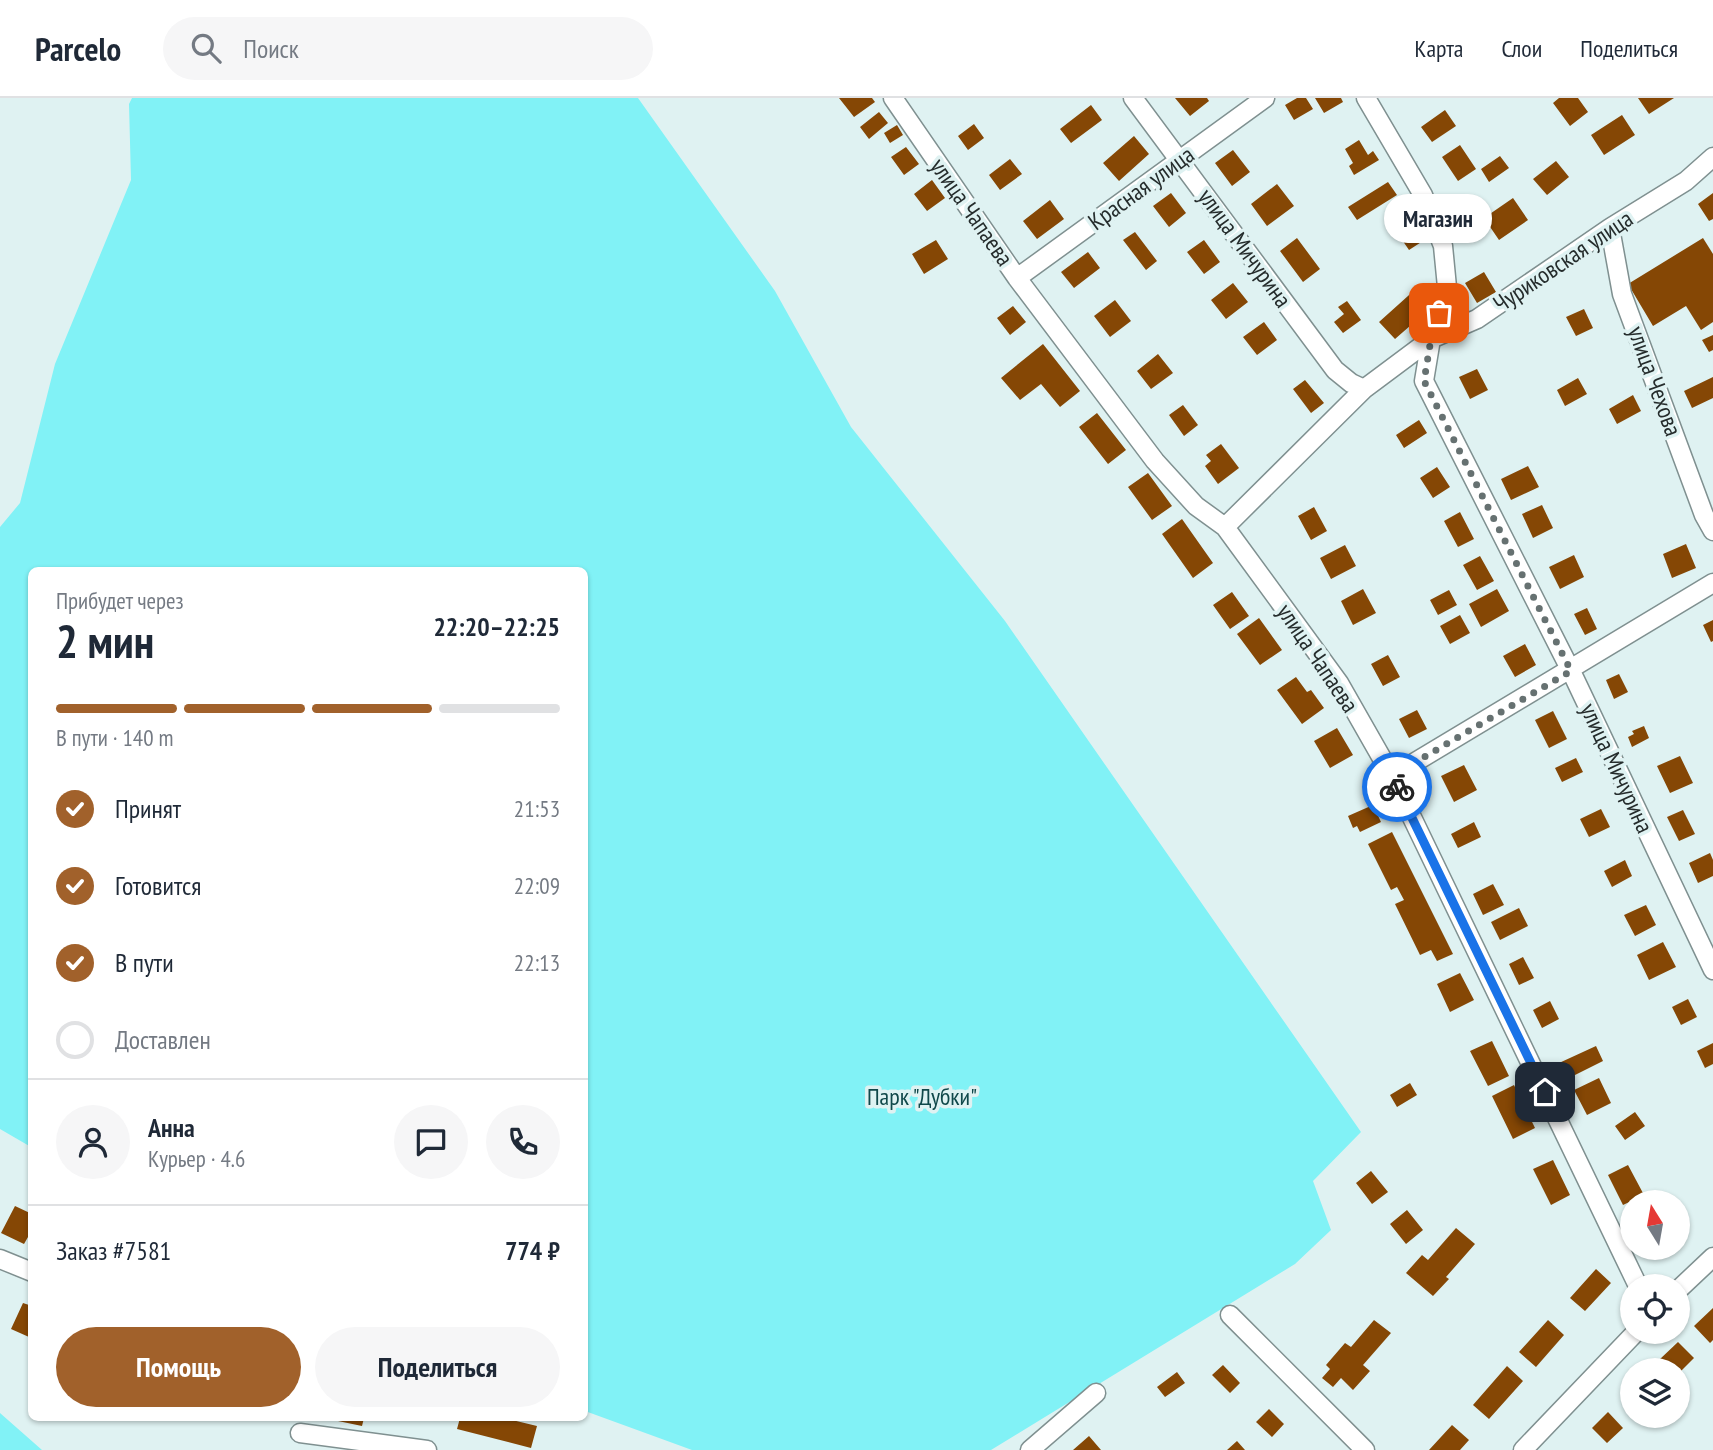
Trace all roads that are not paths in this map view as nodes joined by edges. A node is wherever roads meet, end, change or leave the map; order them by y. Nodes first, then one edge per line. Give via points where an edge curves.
1 (893, 98) edge
2 (1133, 98) edge
3 (1265, 98) edge
4 (1366, 98) edge
5 (1713, 157) edge
6 (1181, 160) junction
7 (1610, 228) junction
8 (1017, 278) junction
9 (1431, 339) junction
10 (1364, 389) junction
11 (1225, 527) junction
12 (1713, 531) edge
13 (1713, 583) edge
14 (1571, 671) junction
15 (1392, 776) junction
16 (1713, 970) edge
17 (1713, 1257) edge
18 (0, 1259) edge
19 (28, 1270) edge
20 (1632, 1274) edge
21 (1690, 1279) edge
22 (1230, 1315) dead end
23 (1625, 1344) edge
24 (1096, 1393) dead end
25 (300, 1433) dead end
26 (1033, 1449) edge
27 (427, 1450) edge
28 (1365, 1450) edge
29 (1523, 1450) edge

1 - 8 street, улица Чапаева
2 - 6 street, улица Мичурина
3 - 6 street, Красная улица
4 - 9 street, улица Мичурина via 1423,195 1443,246 1447,287
5 - 7 street, Чуриковская улица via 1686,181
6 - 8 street, Красная улица
6 - 10 street, улица Мичурина via 1335,370
7 - 9 street, Чуриковская улица via 1477,319
7 - 12 street, улица Чехова via 1622,294
8 - 11 street, улица Чапаева via 1155,461 1196,506
9 - 10 street, Чуриковская улица
9 - 14 street, улица Мичурина via 1424,381
10 - 11 street, Чуриковская улица
11 - 15 street, улица Чапаева via 1339,683
13 - 14 street
14 - 15 street
14 - 16 street, улица Мичурина
15 - 20 street, улица Чапаева
17 - 21 street
18 - 19 street
22 - 28 street
23 - 29 street
24 - 26 street
25 - 27 street

